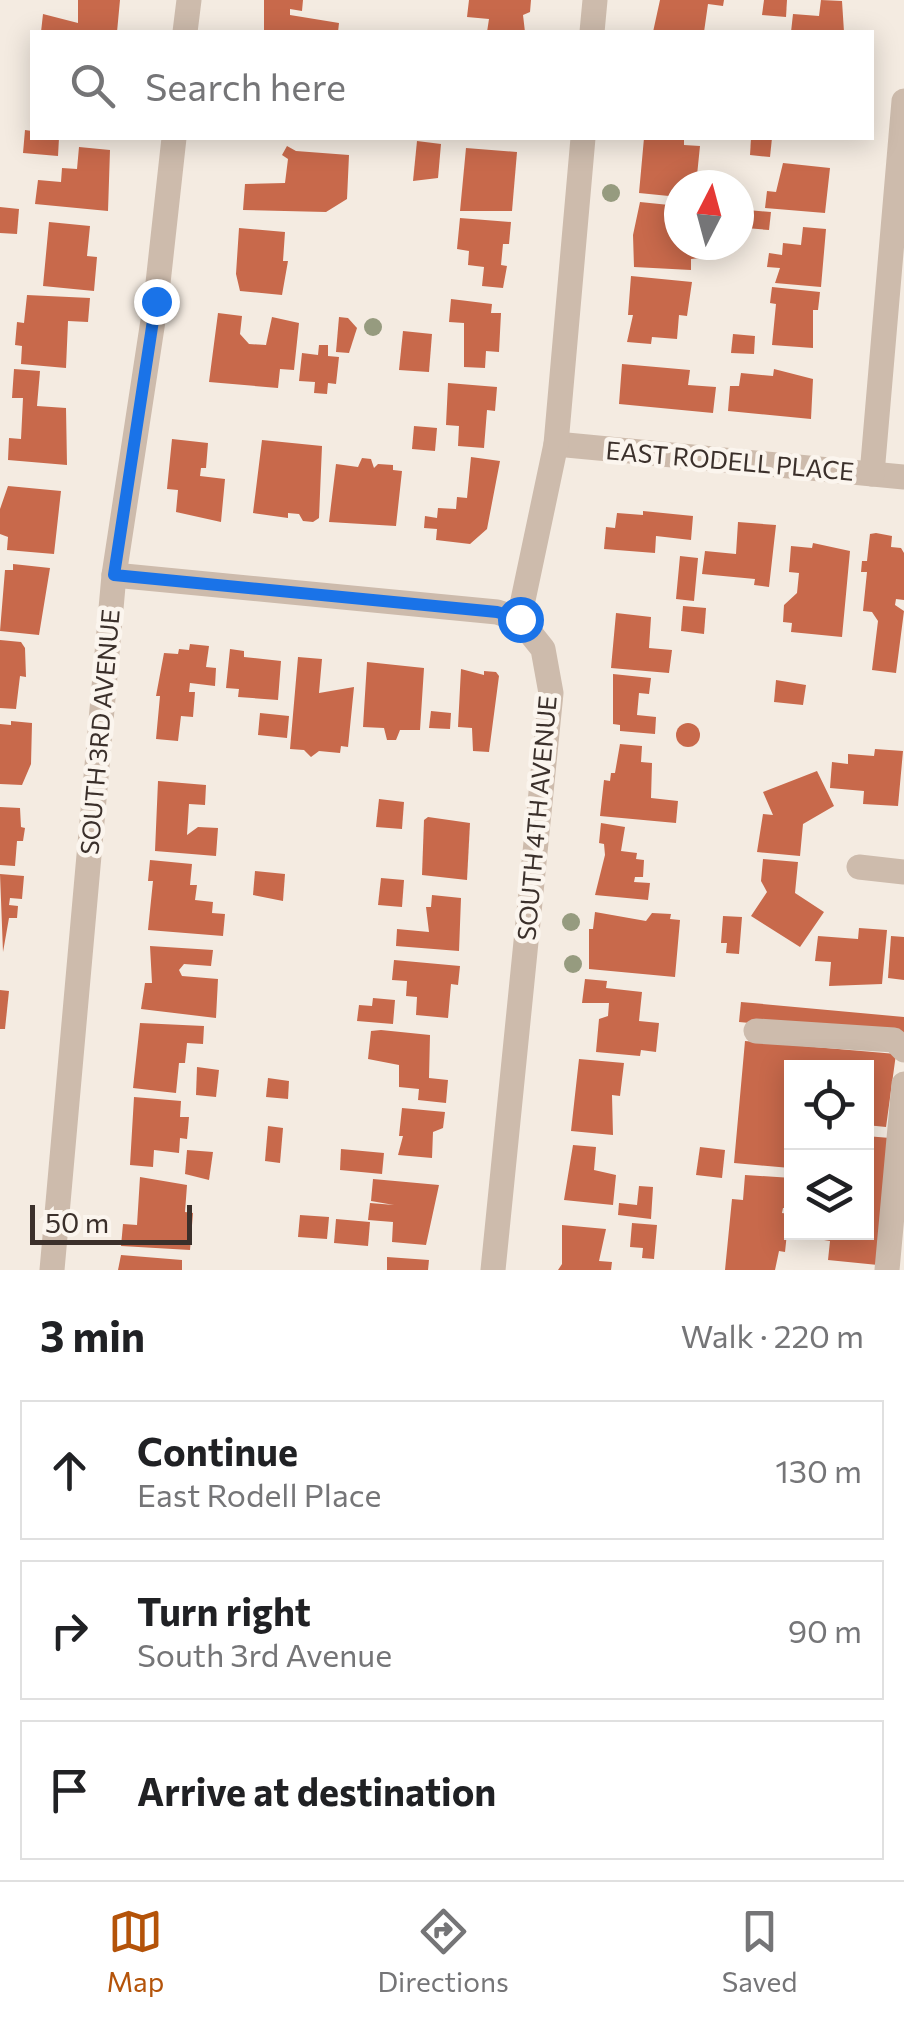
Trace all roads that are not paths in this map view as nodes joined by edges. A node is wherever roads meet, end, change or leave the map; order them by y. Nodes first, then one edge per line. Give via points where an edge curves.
1 (189, 0) edge
2 (595, 0) edge
3 (185, 30) edge
4 (592, 30) edge
5 (904, 100) edge
6 (174, 140) edge
7 (583, 140) edge
8 (556, 444) junction
9 (872, 474) junction
10 (904, 477) edge
11 (114, 575) junction
12 (520, 619) junction
13 (859, 867) dead end
14 (904, 872) edge
15 (756, 1031) dead end
16 (904, 1050) edge
17 (904, 1084) edge
18 (52, 1270) edge
19 (493, 1270) edge
20 (886, 1270) edge

1 - 3 street
2 - 4 street
5 - 9 street
6 - 11 street, SOUTH 3RD AVENUE
7 - 8 street
8 - 9 street, EAST RODELL PLACE
8 - 12 street
9 - 10 street, EAST RODELL PLACE
11 - 12 street
11 - 18 street, SOUTH 3RD AVENUE
12 - 19 street, SOUTH 4TH AVENUE via 543,649 551,692
13 - 14 street
15 - 16 street via 894,1040
17 - 20 street

